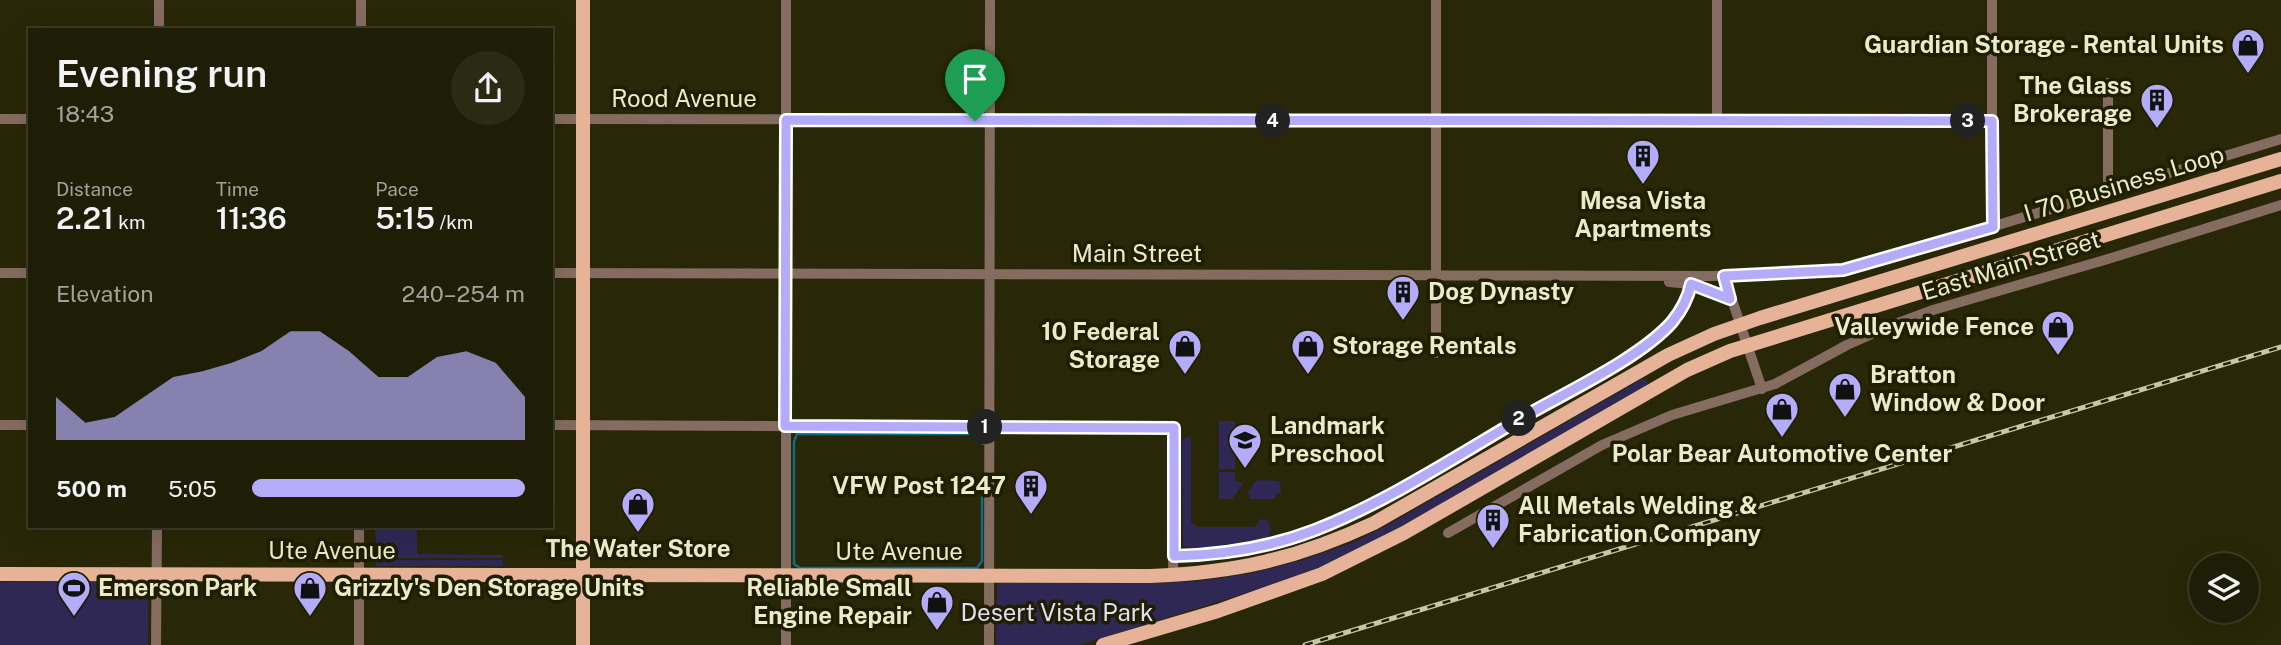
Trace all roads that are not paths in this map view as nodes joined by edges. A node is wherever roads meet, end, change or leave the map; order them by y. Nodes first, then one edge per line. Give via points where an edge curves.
1 (159, 0) edge
2 (361, 0) edge
3 (583, 0) edge
4 (786, 0) edge
5 (990, 0) edge
6 (1436, 0) edge
7 (1717, 0) edge
8 (1992, 0) edge
9 (159, 28) edge
10 (361, 28) edge
11 (2108, 83) dead end
12 (0, 119) edge
13 (28, 119) edge
14 (553, 119) edge
15 (583, 119) junction
16 (786, 120) junction
17 (990, 121) junction
18 (1436, 121) junction
19 (1717, 121) junction
20 (1992, 121) junction
21 (2281, 139) edge
22 (2281, 159) edge
23 (2281, 181) edge
24 (2108, 191) junction
25 (2281, 205) edge
26 (1993, 227) junction
27 (0, 273) edge
28 (28, 273) edge
29 (553, 273) edge
30 (582, 273) junction
31 (786, 273) junction
32 (990, 275) junction
33 (1436, 276) junction
34 (1603, 276) junction
35 (1724, 276) junction
36 (1691, 284) junction
37 (1730, 299) junction
38 (1738, 325) junction
39 (1745, 345) junction
40 (1436, 353) dead end
41 (1762, 389) junction
42 (0, 425) edge
43 (28, 425) edge
44 (553, 425) edge
45 (583, 426) junction
46 (785, 426) junction
47 (990, 427) junction
48 (157, 528) edge
49 (359, 528) edge
50 (1448, 533) dead end
51 (1174, 556) junction
52 (359, 573) junction
53 (0, 574) edge
54 (157, 574) junction
55 (582, 575) junction
56 (785, 575) junction
57 (989, 575) junction
58 (1173, 575) junction
59 (156, 645) edge
60 (359, 645) edge
61 (583, 645) edge
62 (786, 645) edge
63 (989, 645) edge
64 (1103, 645) edge

1 - 9 street
2 - 10 street
3 - 15 main road
4 - 16 street
5 - 17 street
6 - 18 street
7 - 19 street
8 - 20 street
11 - 24 street
12 - 13 street
14 - 15 street, Rood Avenue
15 - 16 street, Rood Avenue
15 - 30 main road
16 - 17 street, Rood Avenue
16 - 31 street
17 - 18 street, Rood Avenue
17 - 32 street
18 - 19 street, Rood Avenue
18 - 33 street
19 - 20 street, Rood Avenue
20 - 26 street
21 - 24 street, East Main Street
22 - 38 main road, I 70 Business Loop
23 - 39 main road, I 70 Business Loop
24 - 26 street, East Main Street
25 - 41 street, East Main Street via 1933,310 1847,345
26 - 35 street, East Main Street via 1843,270
27 - 28 street
29 - 30 street, Main Street
30 - 31 street, Main Street
30 - 45 main road
31 - 32 street, Main Street
31 - 46 street
32 - 33 street, Main Street
32 - 47 street
33 - 34 street, Main Street
33 - 40 street
34 - 35 street, Main Street
34 - 36 street
35 - 37 street
36 - 37 street
36 - 51 street via 1671,323 1630,355 1354,513 1302,534 1244,548
37 - 38 street
38 - 39 street
38 - 58 main road, Ute Avenue via 1668,355 1414,502 1343,537 1257,565
39 - 41 street
39 - 64 main road, I 70 Business Loop via 1687,370 1404,533 1322,574
41 - 50 street, East Main Street via 1672,415 1626,434
42 - 43 street
44 - 45 street
45 - 46 street
45 - 55 main road
46 - 47 street
46 - 56 street
47 - 51 street via 1174,428
47 - 57 street
48 - 54 street
49 - 52 street
51 - 58 street
52 - 54 main road, Ute Avenue
52 - 55 main road, Ute Avenue
52 - 60 street
53 - 54 main road, Ute Avenue
54 - 59 street
55 - 56 main road, Ute Avenue
55 - 61 main road
56 - 57 main road, Ute Avenue
56 - 62 street
57 - 58 main road, Ute Avenue
57 - 63 street

